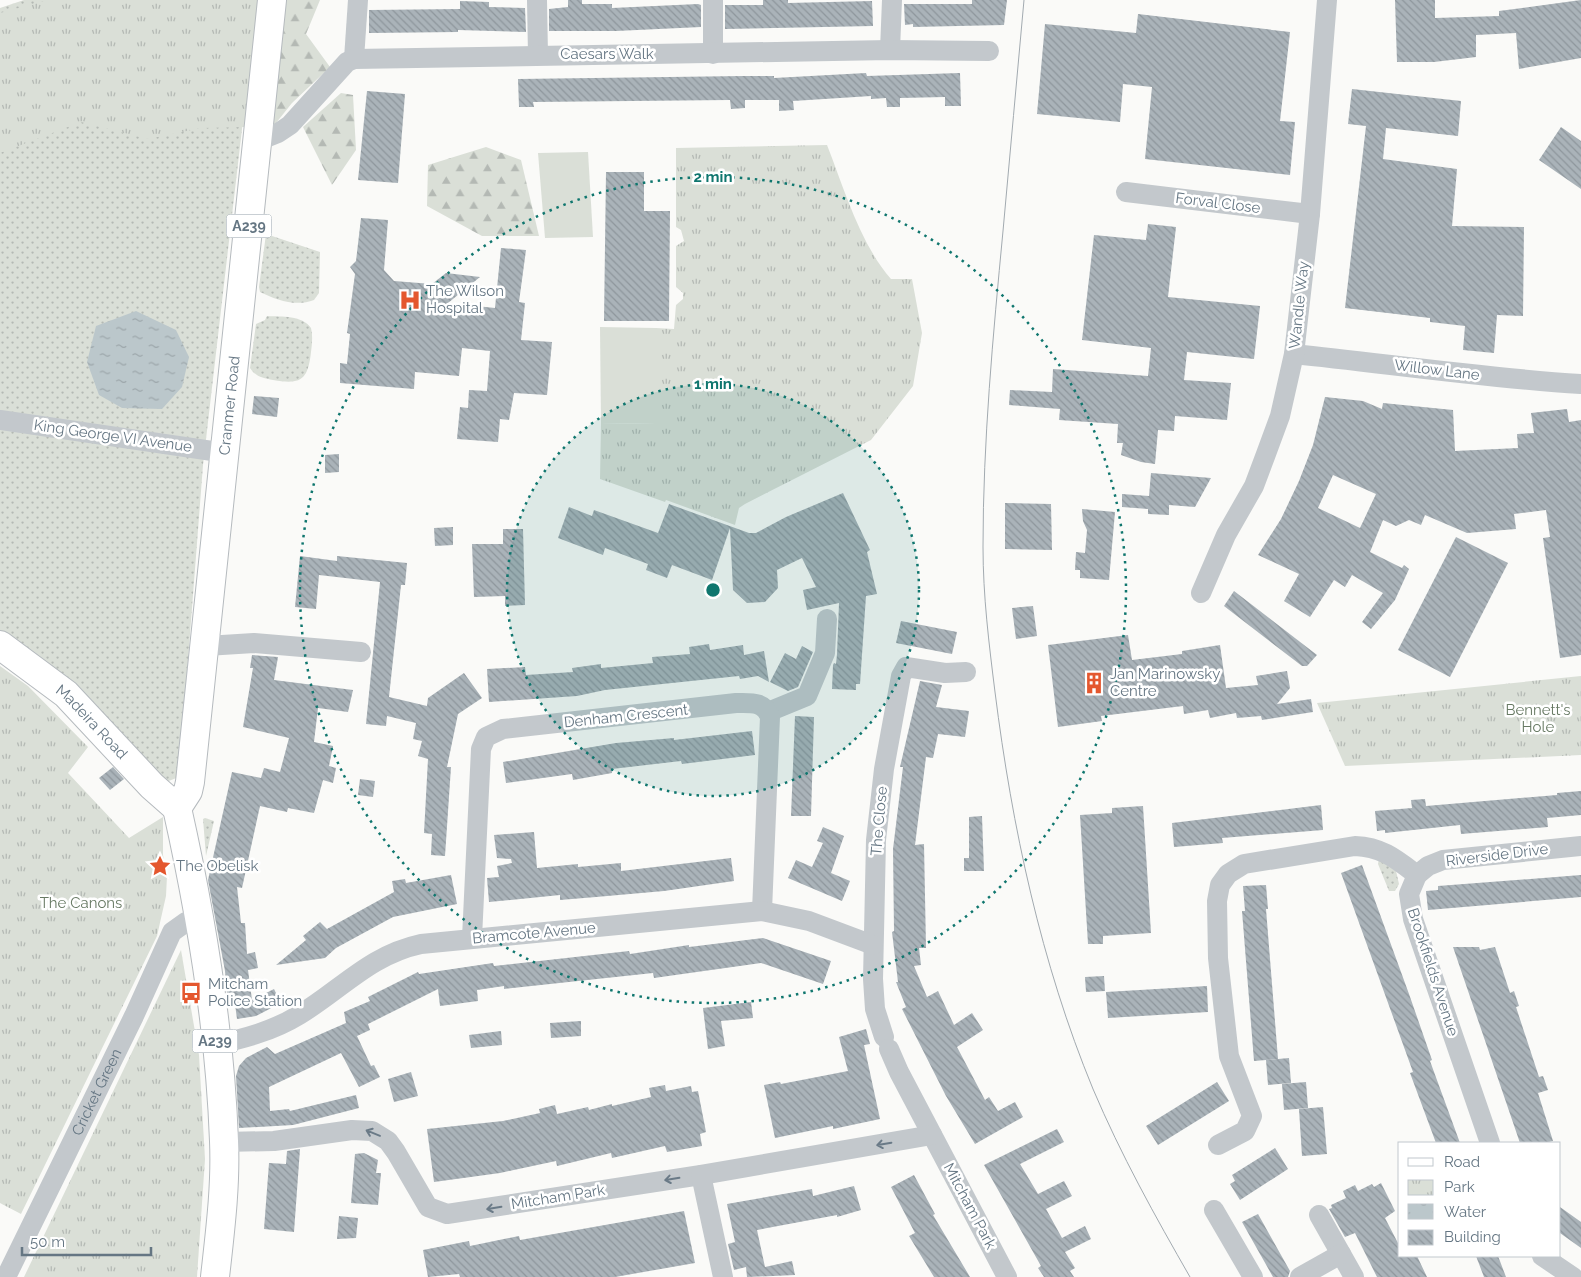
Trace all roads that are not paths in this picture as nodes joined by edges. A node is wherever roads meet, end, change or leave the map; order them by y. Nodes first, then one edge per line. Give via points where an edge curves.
1 (272, 0) edge
2 (358, 0) edge
3 (537, 0) edge
4 (713, 0) edge
5 (892, 0) edge
6 (1327, 0) edge
7 (890, 50) junction
8 (989, 51) dead end
9 (713, 54) junction
10 (538, 55) junction
11 (354, 59) junction
12 (258, 141) junction
13 (1126, 192) dead end
14 (1310, 214) junction
15 (1294, 354) junction
16 (1581, 384) edge
17 (0, 420) edge
18 (226, 452) junction
19 (1201, 593) dead end
20 (827, 620) dead end
21 (0, 645) edge
22 (206, 646) junction
23 (361, 652) dead end
24 (966, 672) dead end
25 (768, 712) junction
26 (177, 808) junction
27 (1581, 846) edge
28 (1417, 875) junction
29 (762, 911) junction
30 (198, 918) junction
31 (472, 938) junction
32 (873, 945) junction
33 (887, 1043) joint
34 (215, 1045) junction
35 (932, 1135) junction
36 (224, 1142) junction
37 (1490, 1142) edge
38 (1218, 1145) dead end
39 (701, 1175) junction
40 (1214, 1210) dead end
41 (1320, 1215) dead end
42 (1341, 1254) junction
43 (1543, 1257) edge
44 (6, 1277) edge
45 (215, 1277) edge
46 (723, 1277) edge
47 (1008, 1277) edge
48 (1253, 1277) edge
49 (1300, 1277) edge
50 (1354, 1277) edge
51 (1573, 1277) edge

1 - 12 main road, Cranmer Road / A239
2 - 11 street
3 - 10 street
4 - 9 street
5 - 7 street
6 - 14 street, Wandle Way
7 - 8 street, Caesars Walk
7 - 9 street, Caesars Walk
9 - 10 street, Caesars Walk
10 - 11 street, Caesars Walk
11 - 12 street via 347,62 290,125
12 - 18 main road, Cranmer Road / A239
13 - 14 street, Forval Close
14 - 15 street, Wandle Way
15 - 16 street, Willow Lane via 1457,371 1501,379
15 - 19 street, Wandle Way via 1280,416 1254,486 1226,535
17 - 18 street, King George VI Avenue
18 - 22 main road, Cranmer Road / A239
20 - 25 street via 825,653 807,696
21 - 26 main road, Madeira Road via 66,694 152,786
22 - 23 street via 254,642
22 - 26 main road, Cranmer Road / A239 via 190,782
24 - 32 street, The Close via 945,673 906,667 901,676 884,769 876,840
25 - 29 street via 771,724
25 - 31 street, Denham Crescent via 759,704 736,704 490,733 482,742 481,749
26 - 30 main road, A239
27 - 28 street, Riverside Drive via 1443,860
28 - 37 street, Brookfields Avenue via 1409,894 1413,919
28 - 38 street via 1372,846 1244,864 1228,874 1220,885 1217,901 1218,958 1229,1056 1252,1116 1245,1131
29 - 31 street, Bramcote Avenue
29 - 32 street, Bramcote Avenue via 809,921
30 - 34 main road, A239
30 - 44 street, Cricket Green via 172,932
31 - 34 street, Bramcote Avenue via 421,944 386,954 283,1024 247,1038
32 - 33 street, The Close via 875,1009
33 - 35 street, Mitcham Park
34 - 36 main road, A239
35 -> 39 street, Mitcham Park
35 - 47 street, Mitcham Park
39 -> 36 street, Mitcham Park via 447,1214 428,1207 388,1141 372,1131 352,1130 274,1141
36 - 45 main road, A239
39 - 46 street
40 - 48 street
41 - 42 street
42 - 49 street
42 - 50 street
43 - 51 street

